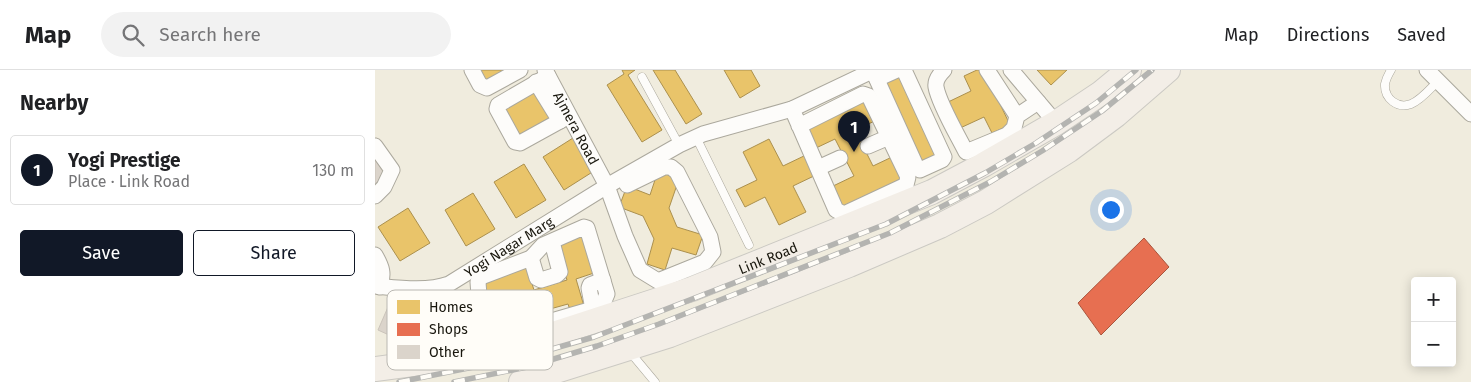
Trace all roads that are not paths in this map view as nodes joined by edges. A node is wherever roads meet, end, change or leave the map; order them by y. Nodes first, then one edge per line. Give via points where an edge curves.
1 (471, 70) edge
2 (519, 70) edge
3 (897, 70) edge
4 (903, 70) edge
5 (944, 70) edge
6 (987, 70) edge
7 (1011, 70) edge
8 (1129, 70) edge
9 (1168, 70) edge
10 (1391, 70) edge
11 (1427, 70) edge
12 (865, 75) edge
13 (543, 76) edge
14 (642, 78) dead end
15 (1438, 81) junction
16 (857, 97) junction
17 (1038, 102) junction
18 (791, 109) junction
19 (1471, 114) edge
20 (1017, 116) junction
21 (565, 118) junction
22 (1056, 123) junction
23 (799, 126) junction
24 (696, 137) junction
25 (889, 137) junction
26 (679, 145) junction
27 (375, 146) edge
28 (867, 146) dead end
29 (840, 158) dead end
30 (971, 161) junction
31 (818, 168) junction
32 (609, 190) junction
33 (375, 196) edge
34 (538, 230) junction
35 (547, 243) junction
36 (749, 244) dead end
37 (375, 255) edge
38 (531, 258) junction
39 (709, 271) junction
40 (377, 287) edge
41 (661, 289) junction
42 (479, 290) edge
43 (553, 321) edge
44 (553, 331) edge
45 (627, 348) junction
46 (521, 382) edge
47 (655, 382) edge

1 - 2 street via 480,85 487,88
3 - 12 street
4 - 12 street via 944,157 920,170
5 - 30 street via 935,86
6 - 20 street
7 - 17 street
8 - 22 main road, Link Road
9 - 45 main road via 1069,150 986,202 940,226 737,309
10 - 15 lane via 1385,86 1387,94 1397,104 1405,106
11 - 15 street
12 - 16 street
12 - 18 street
13 - 21 street, Ajmera Road
13 - 21 street via 498,105 497,109 515,142 520,143
14 - 26 lane
15 - 19 street
16 - 23 street
16 - 25 street via 869,96
17 - 20 street
17 - 22 street
18 - 23 street
18 - 24 street
20 - 30 street via 1014,128 1007,135
21 - 32 street, Ajmera Road
22 - 30 main road, Link Road
23 - 31 street
24 - 26 street
24 - 36 lane
25 - 28 street
25 - 31 street via 908,177 906,185 843,214 836,210
26 - 32 street
27 - 33 street via 392,170 384,187
29 - 31 street
30 - 39 main road, Link Road via 932,192
32 - 34 street, Yogi Nagar Marg
32 - 39 street via 671,167 677,172 710,237 713,252
32 - 41 street, Ajmera Road via 641,270
34 - 35 street
34 - 40 street, Yogi Nagar Marg via 449,284 440,287
35 - 38 street
35 - 38 street via 560,272 557,275 541,280 537,278
35 - 43 street via 587,228 607,294 604,301 593,309
37 - 40 street via 383,269 383,278
38 - 42 street via 481,277
39 - 41 main road, Link Road
41 - 44 main road, Link Road
45 - 46 main road
45 - 47 lane

